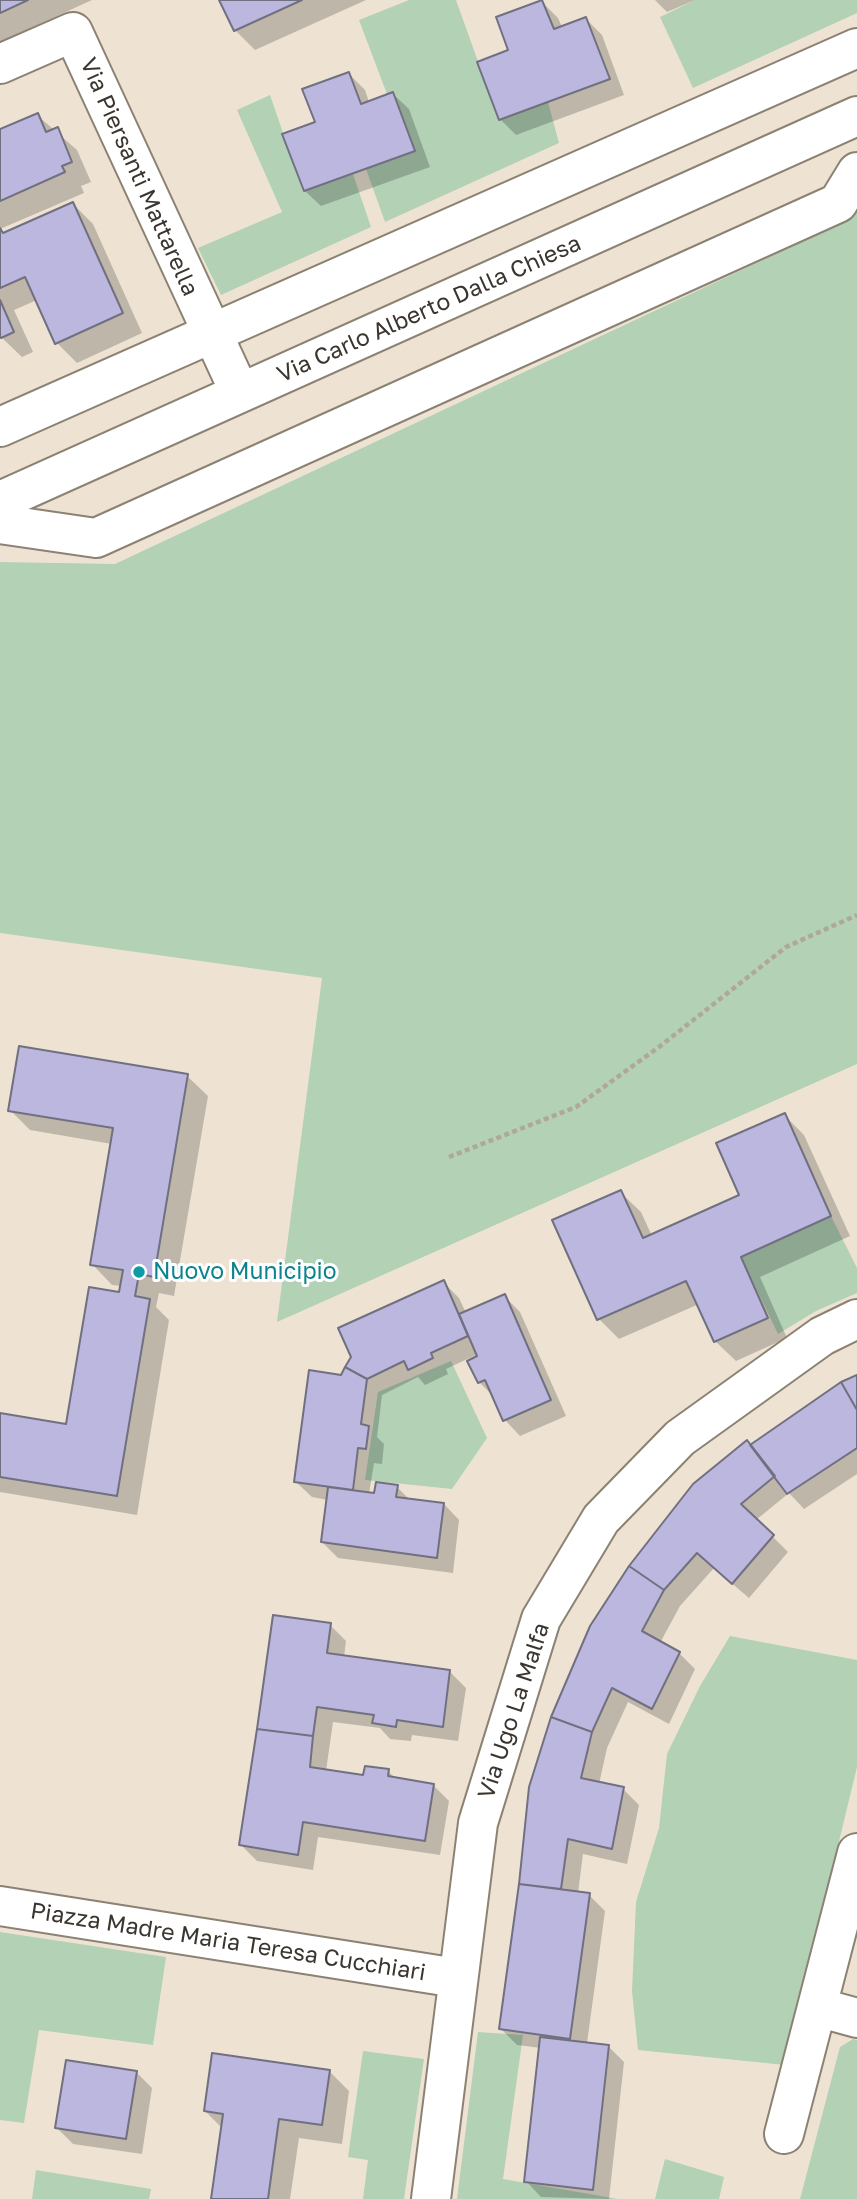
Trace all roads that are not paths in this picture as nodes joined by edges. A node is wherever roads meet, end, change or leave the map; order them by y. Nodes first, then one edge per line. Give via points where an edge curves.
1 (857, 48) edge
2 (0, 64) edge
3 (857, 116) edge
4 (857, 172) edge
5 (210, 332) junction
6 (240, 394) junction
7 (0, 427) edge
8 (0, 502) edge
9 (0, 523) edge
10 (857, 1319) edge
11 (857, 1853) edge
12 (0, 1906) edge
13 (457, 1978) junction
14 (817, 2007) junction
15 (857, 2018) edge
16 (784, 2134) dead end
17 (430, 2199) edge

1 - 5 street
2 - 5 street, Via Piersanti Mattarella via 73,32
3 - 6 street, Via Carlo Alberto Dalla Chiesa
4 - 9 street via 838,203 96,538
5 - 6 street, Via Piersanti Mattarella
5 - 7 street
6 - 8 street, Via Carlo Alberto Dalla Chiesa
10 - 13 street, Via Ugo La Malfa via 822,1336 680,1438 601,1519 541,1619 478,1823
11 - 14 street
12 - 13 street, Piazza Madre Maria Teresa Cucchiari
13 - 17 street, Via Ugo La Malfa
14 - 15 street
14 - 16 street

